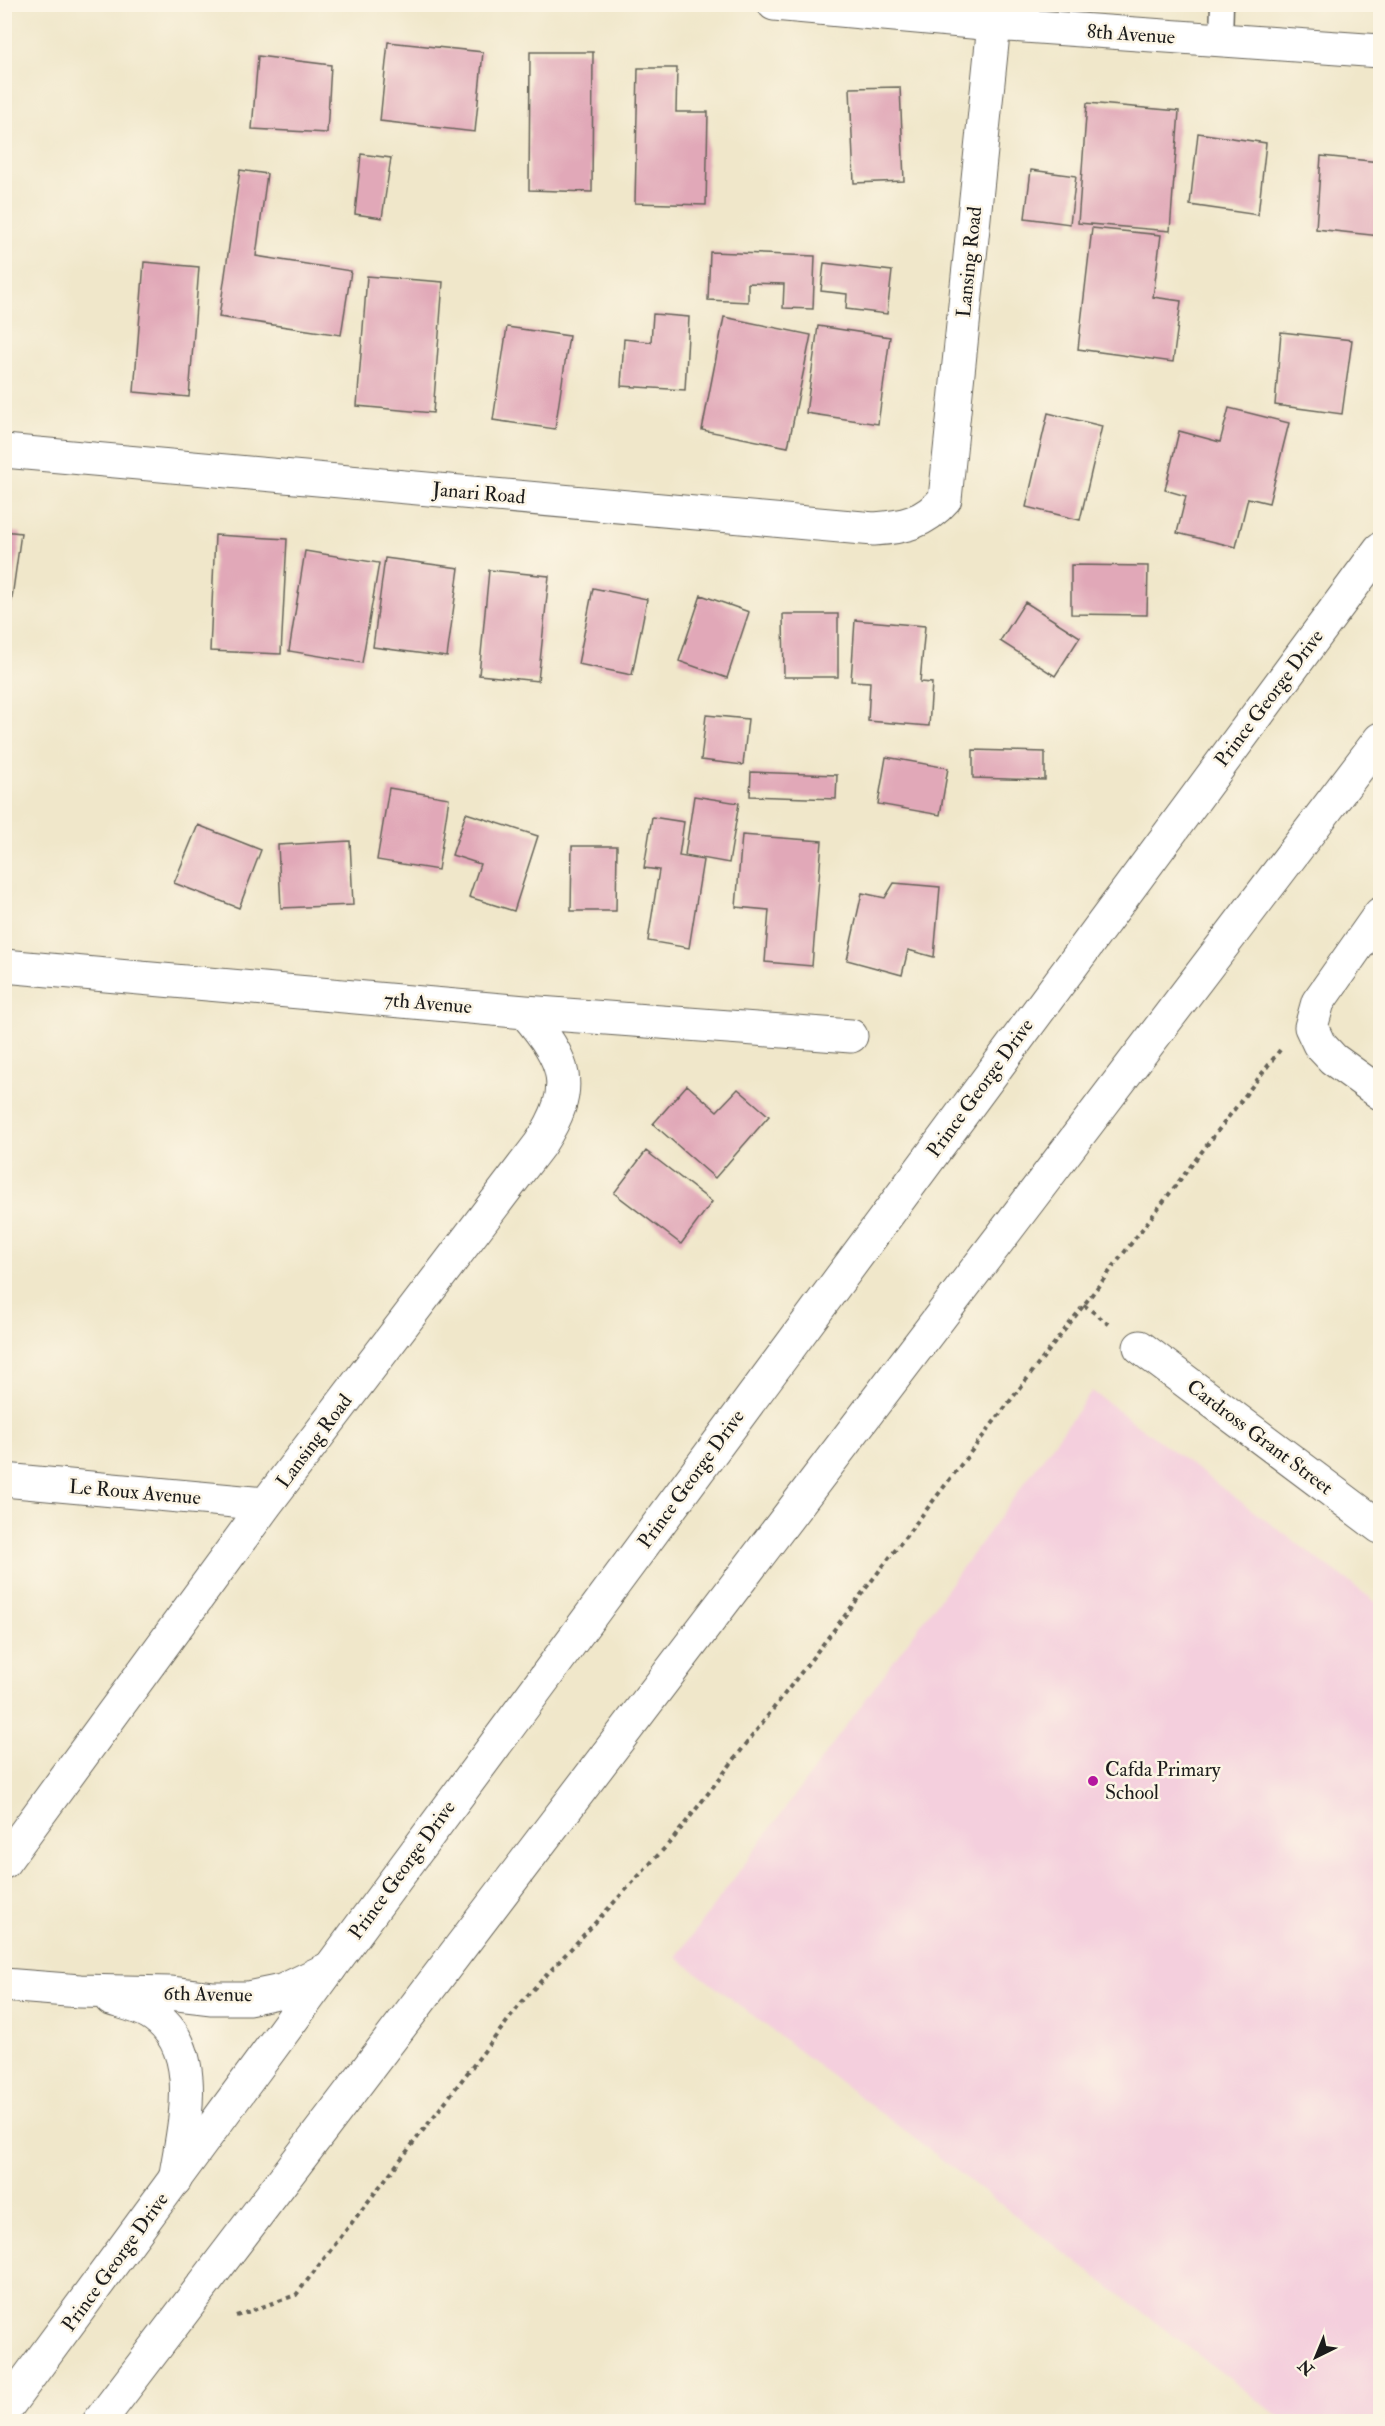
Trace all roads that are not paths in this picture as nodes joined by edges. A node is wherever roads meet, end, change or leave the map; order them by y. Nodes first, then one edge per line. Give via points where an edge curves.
1 (774, 4) edge
2 (1222, 4) edge
3 (994, 24) junction
4 (1221, 40) junction
5 (1380, 51) edge
6 (4, 451) edge
7 (945, 499) joint
8 (1380, 549) edge
9 (1380, 739) edge
10 (1380, 914) edge
11 (4, 966) edge
12 (525, 1012) junction
13 (851, 1036) dead end
14 (1380, 1094) edge
15 (1140, 1347) dead end
16 (4, 1480) edge
17 (266, 1504) junction
18 (1380, 1527) edge
19 (4, 1862) edge
20 (330, 1968) junction
21 (4, 1985) edge
22 (80, 1991) junction
23 (175, 2180) junction
24 (150, 2353) junction
25 (4, 2411) edge
26 (99, 2421) edge
27 (109, 2421) edge

1 - 3 street, 8th Avenue
2 - 4 lane
3 - 4 street, 8th Avenue
3 - 7 street, Lansing Road
4 - 5 street, 8th Avenue
6 - 7 street, Janari Road via 874,529 915,522 933,513
8 - 20 street, Prince George Drive
9 - 24 street
10 - 14 street via 1318,1002 1311,1027 1318,1044 1333,1059
11 - 12 street, 7th Avenue
12 - 13 street, 7th Avenue
12 - 17 street, Lansing Road via 548,1039 561,1067 563,1095 556,1120
15 - 18 street, Cardross Grant Street
16 - 17 street, Le Roux Avenue
17 - 19 street, Lansing Road
20 - 22 street, 6th Avenue via 282,1991 248,1998
20 - 23 street, Prince George Drive
21 - 22 street, 6th Avenue
22 - 23 street, 6th Avenue via 151,2014 166,2027 178,2046 187,2075 187,2103
23 - 25 street, Prince George Drive
24 - 26 street
24 - 27 street

